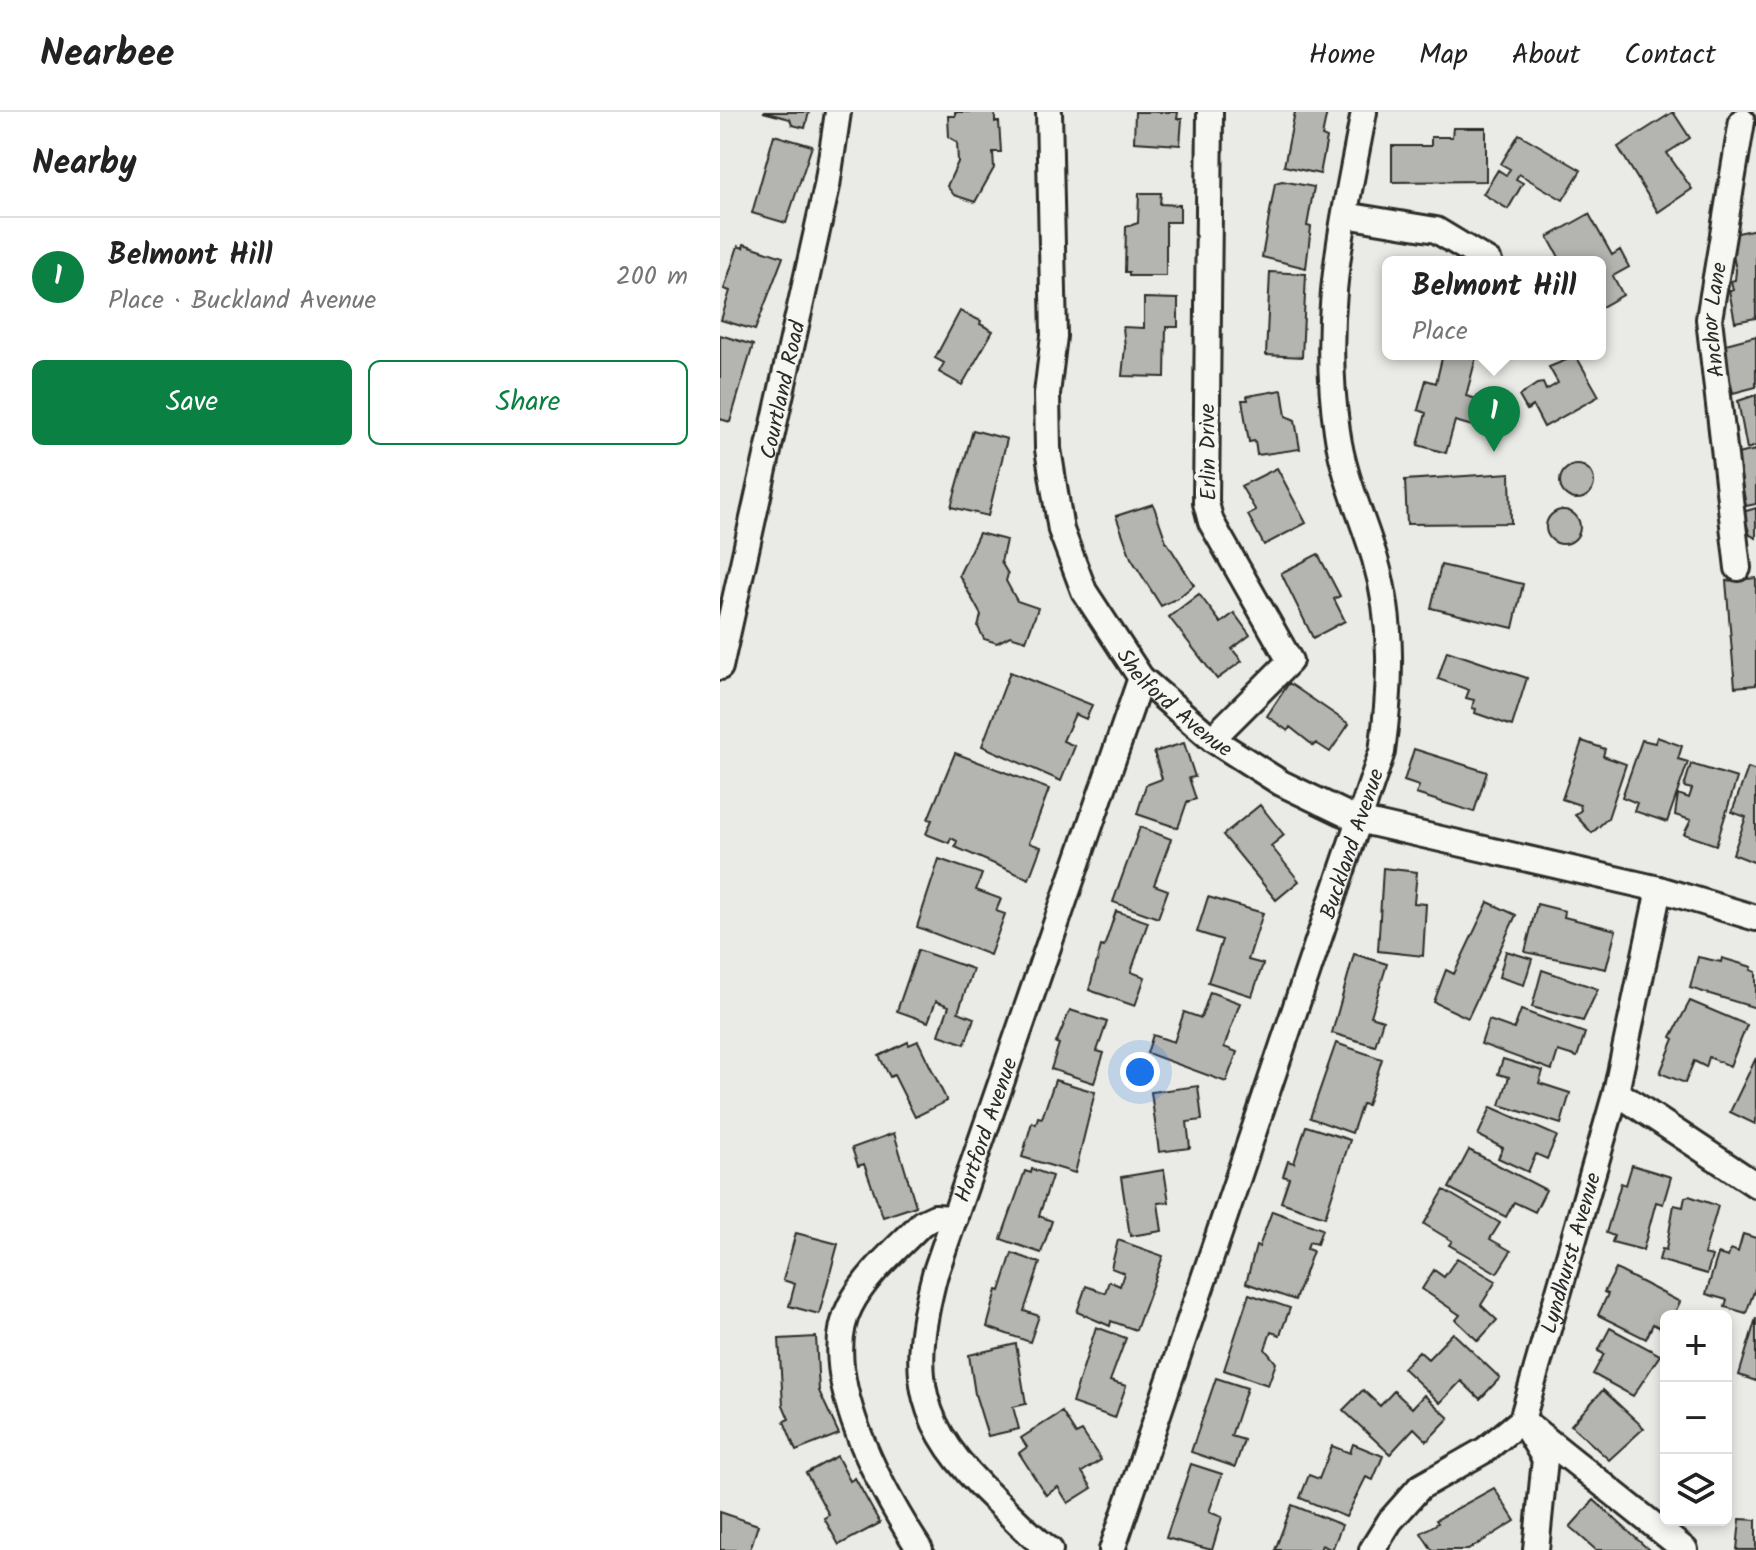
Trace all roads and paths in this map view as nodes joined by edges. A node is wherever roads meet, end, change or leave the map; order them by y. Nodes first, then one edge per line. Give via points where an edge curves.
1 (838, 112) edge
2 (1049, 112) edge
3 (1210, 112) edge
4 (1364, 112) edge
5 (1740, 116) edge
6 (1756, 148) edge
7 (1345, 215) junction
8 (1479, 256) edge
9 (1738, 568) dead end
10 (720, 667) edge
11 (1141, 678) junction
12 (1212, 739) junction
13 (1358, 820) junction
14 (1659, 889) junction
15 (1756, 918) edge
16 (1616, 1092) junction
17 (1756, 1185) edge
18 (955, 1218) junction
19 (1522, 1420) junction
20 (920, 1550) edge
21 (1050, 1550) edge
22 (1112, 1550) edge
23 (1372, 1550) edge
24 (1536, 1550) edge
25 (1685, 1550) edge

1 - 10 street, Courtland Road via 827,186
2 - 11 street, Shelford Avenue via 1054,336 1047,394 1052,476 1061,530 1084,591
3 - 12 street, Erlin Drive via 1206,503 1211,522 1290,661
4 - 7 street, Buckland Avenue
5 - 6 street
5 - 9 street, Anchor Lane via 1709,319
7 - 8 street via 1436,230
7 - 13 street, Buckland Avenue via 1331,288 1332,387 1345,474 1383,598 1390,681 1382,752
11 - 12 street, Shelford Avenue
11 - 18 street, Hartford Avenue
12 - 13 street, Shelford Avenue via 1281,783
13 - 14 street, Shelford Avenue
13 - 22 street, Buckland Avenue
14 - 15 street, Shelford Avenue
14 - 16 street, Lyndhurst Avenue
16 - 17 street
16 - 19 street, Lyndhurst Avenue
18 - 20 street via 922,1223 865,1283 840,1332 842,1372 859,1436
18 - 21 street, Hartford Avenue via 923,1320 924,1395 934,1425 954,1456
19 - 23 street via 1485,1450 1420,1487
19 - 24 street via 1545,1459
19 - 25 street

